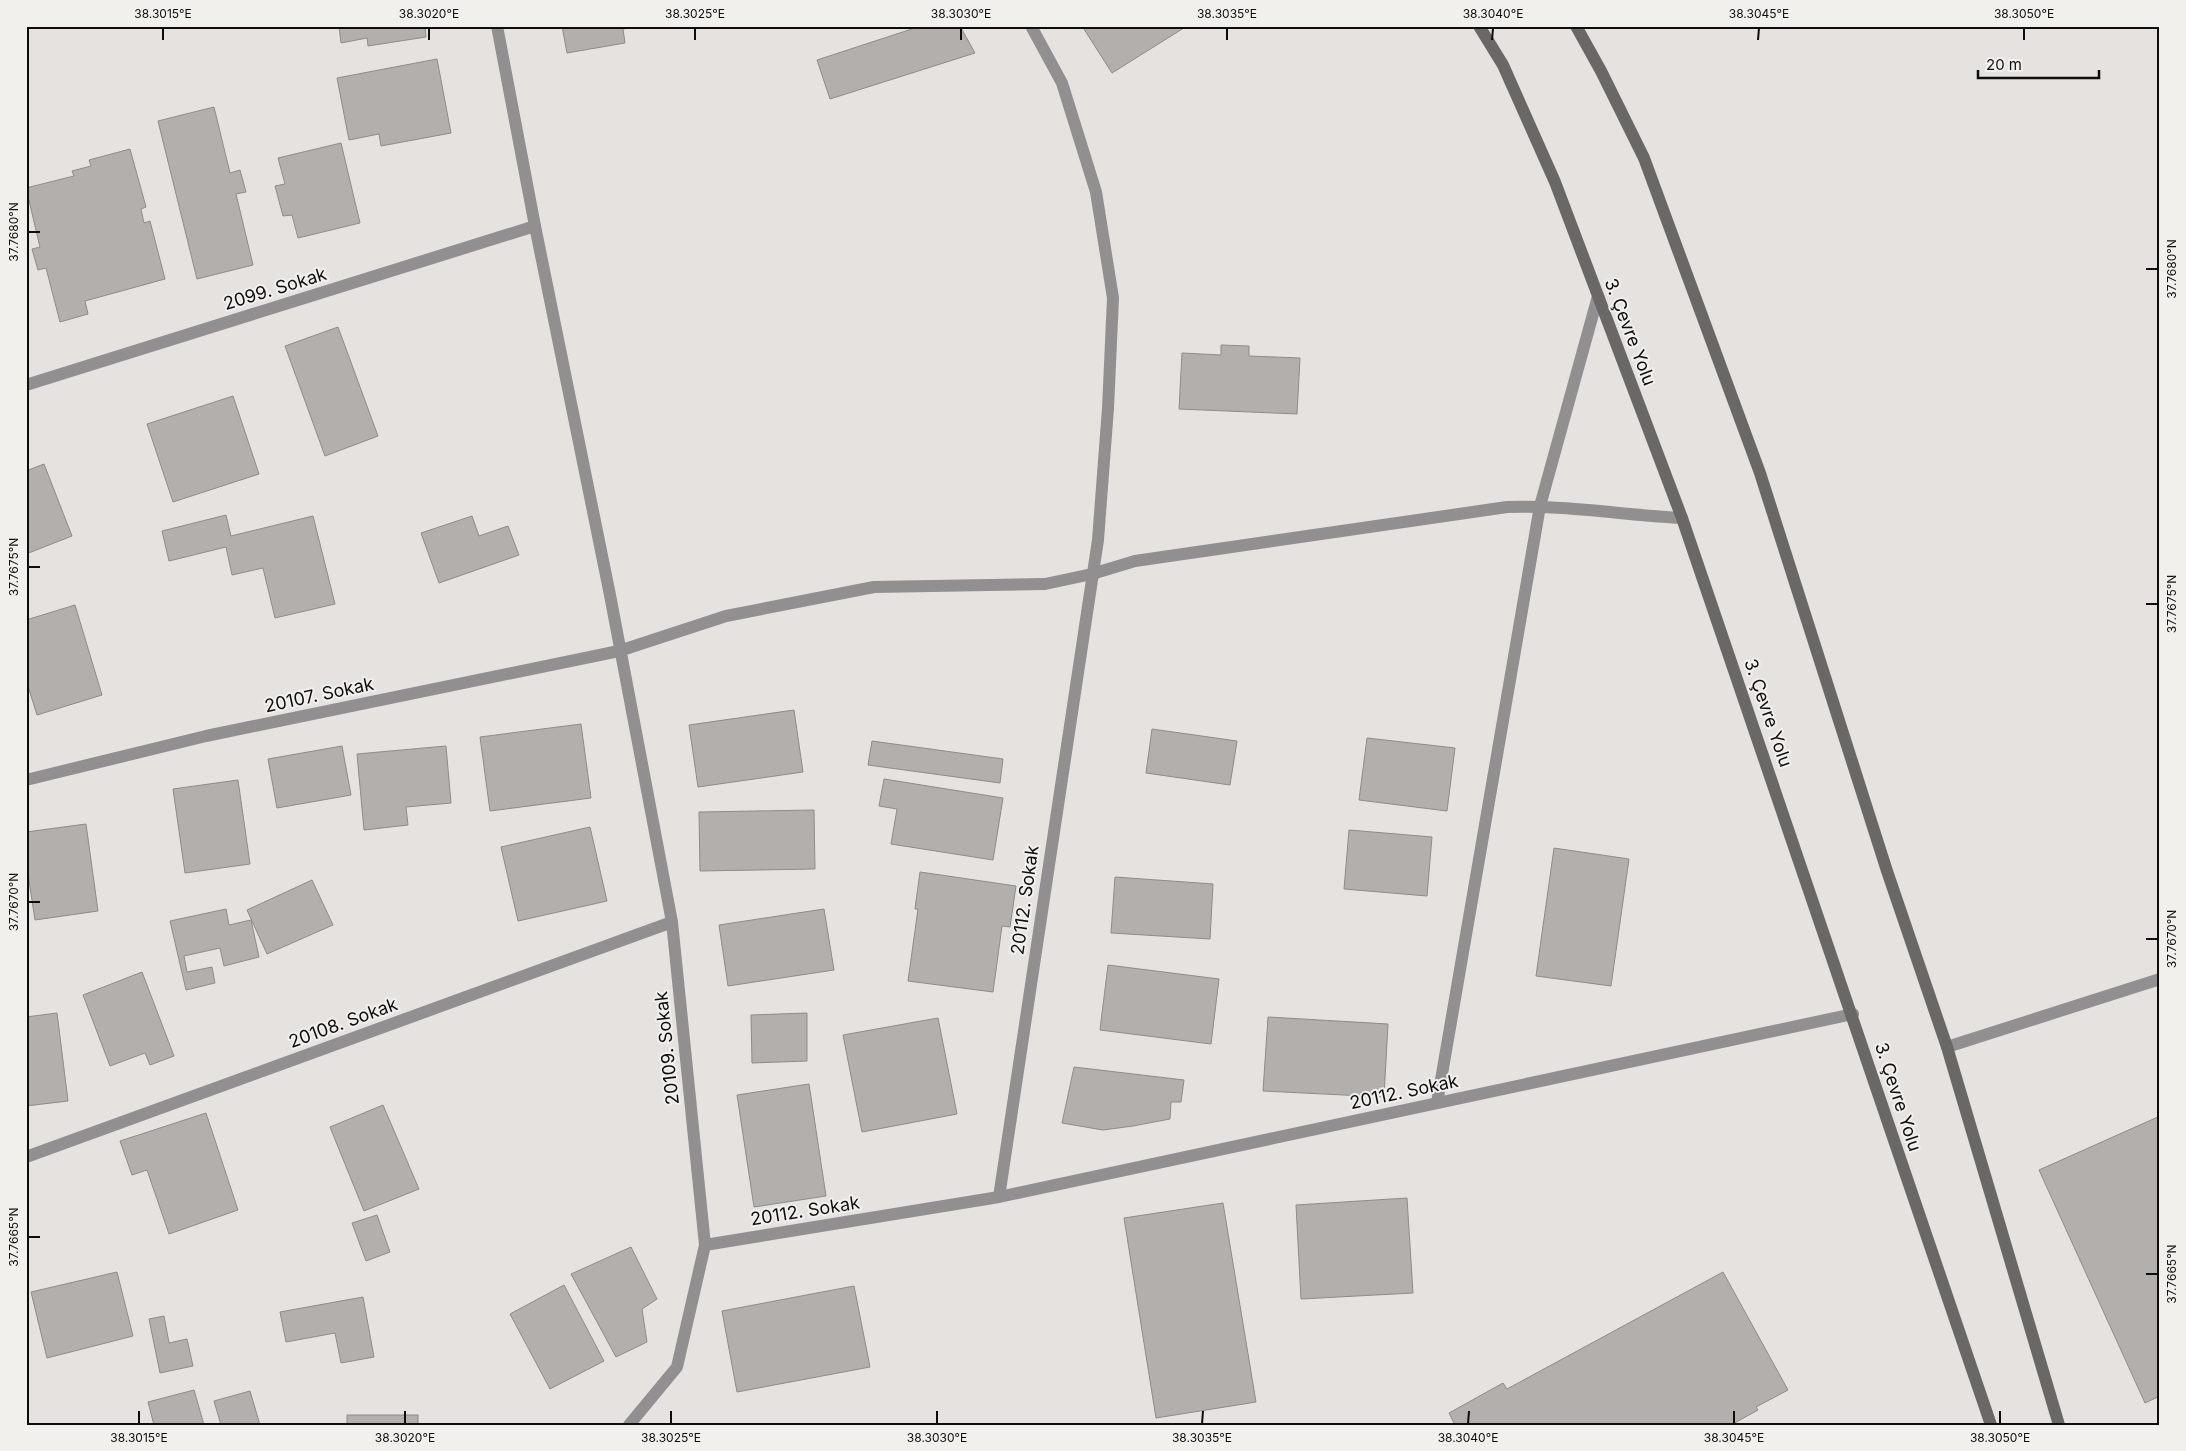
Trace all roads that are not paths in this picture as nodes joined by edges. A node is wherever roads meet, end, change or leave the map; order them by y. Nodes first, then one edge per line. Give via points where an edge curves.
1 (497, 26) edge
2 (1031, 26) edge
3 (1479, 26) edge
4 (1576, 26) edge
5 (535, 226) junction
6 (1598, 296) junction
7 (26, 385) edge
8 (1540, 506) junction
9 (1682, 518) junction
10 (1092, 574) junction
11 (619, 651) junction
12 (26, 780) edge
13 (672, 922) junction
14 (2160, 980) edge
15 (1852, 1014) junction
16 (1947, 1046) junction
17 (1437, 1103) junction
18 (26, 1157) edge
19 (999, 1198) junction
20 (705, 1245) junction
21 (629, 1425) edge
22 (1991, 1425) edge
23 (2059, 1425) edge

1 - 5 street, 20109. Sokak
2 - 10 street, 20112. Sokak via 1062,83 1096,192 1113,298 1098,540
3 - 6 main road, 3. Çevre Yolu via 1503,65 1534,131
4 - 16 main road via 1644,158 1760,473 1887,871
5 - 7 street, 2099. Sokak
5 - 11 street, 20109. Sokak
6 - 8 street
6 - 9 main road, 3. Çevre Yolu
8 - 9 street, 20107. Sokak
8 - 10 street, 20107. Sokak via 1507,507 1145,560
8 - 17 street
9 - 15 main road, 3. Çevre Yolu
10 - 11 street, 20107. Sokak via 1045,584 874,587 726,616
10 - 19 street, 20112. Sokak
11 - 12 street, 20107. Sokak via 206,736
11 - 13 street, 20109. Sokak
13 - 18 street, 20108. Sokak
13 - 20 street, 20109. Sokak
14 - 16 street
15 - 17 street, 20112. Sokak
15 - 22 main road, 3. Çevre Yolu
16 - 23 main road
17 - 19 street, 20112. Sokak
19 - 20 street, 20112. Sokak
20 - 21 street, 20109. Sokak via 677,1367

